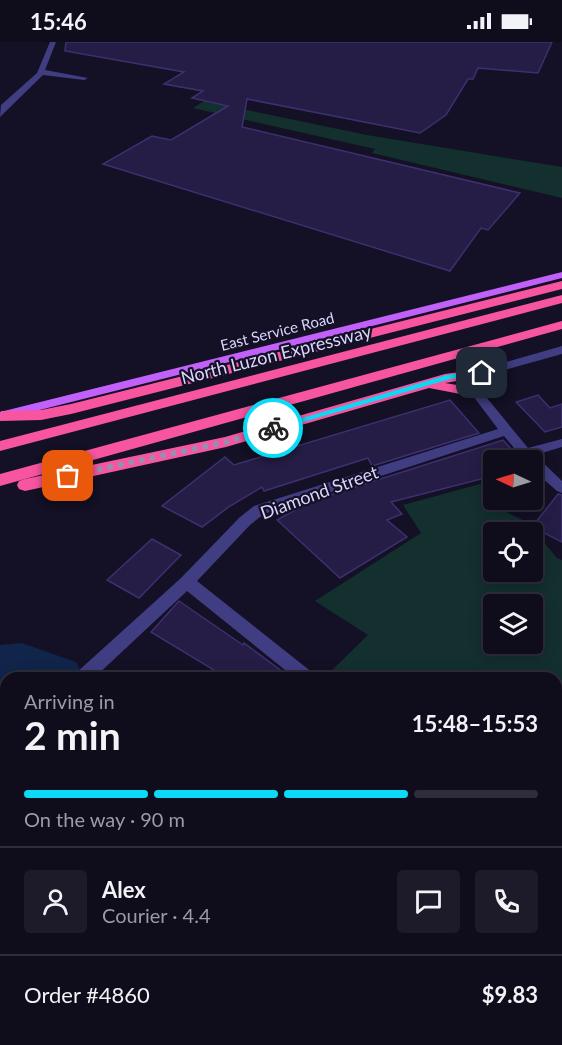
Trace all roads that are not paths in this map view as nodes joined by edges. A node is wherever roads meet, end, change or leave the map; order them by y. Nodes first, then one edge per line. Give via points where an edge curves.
1 (53, 42) edge
2 (40, 72) junction
3 (84, 78) dead end
4 (0, 115) edge
5 (562, 275) edge
6 (562, 285) edge
7 (562, 299) edge
8 (562, 325) edge
9 (562, 350) edge
10 (482, 373) junction
11 (419, 386) junction
12 (476, 392) junction
13 (0, 416) edge
14 (507, 431) junction
15 (562, 443) edge
16 (0, 446) edge
17 (524, 450) edge
18 (538, 450) edge
19 (543, 471) edge
20 (0, 480) edge
21 (562, 488) edge
22 (0, 490) edge
23 (186, 582) junction
24 (88, 672) edge
25 (298, 672) edge

1 - 2 street
2 - 3 street
2 - 4 street
5 - 13 main road, East Service Road
6 - 13 highway via 41,416
7 - 16 highway, North Luzon Expressway
8 - 20 highway
9 - 10 street
10 - 11 highway
10 - 12 street
11 - 12 highway
11 - 22 highway via 226,442
12 - 14 street
14 - 17 street
14 - 23 street, Diamond Street via 260,510
15 - 18 street
19 - 21 street
23 - 24 street, Diamond Street
23 - 25 street

